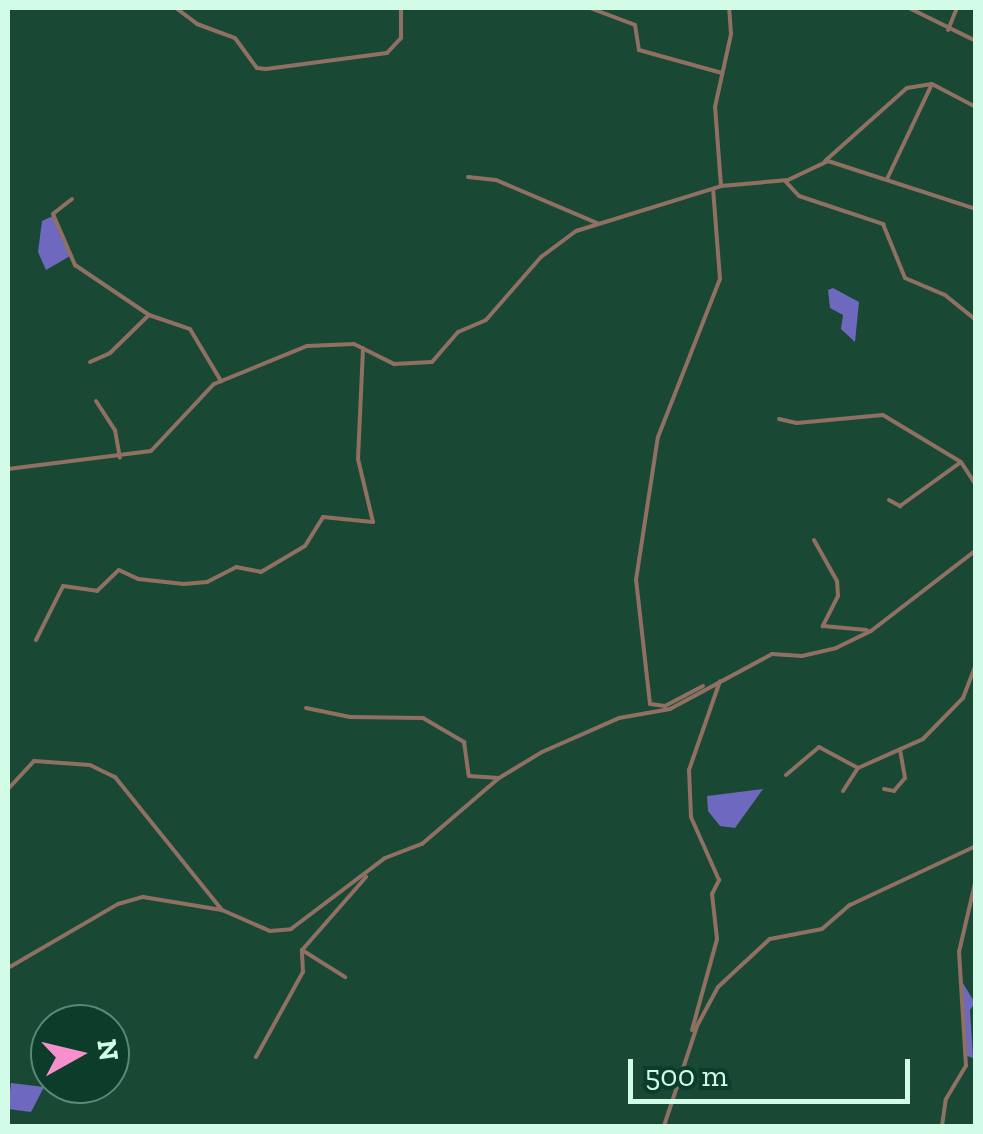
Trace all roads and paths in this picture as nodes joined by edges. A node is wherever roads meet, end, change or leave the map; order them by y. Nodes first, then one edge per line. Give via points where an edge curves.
1 (176, 8) edge
2 (401, 8) edge
3 (590, 8) edge
4 (730, 8) edge
5 (910, 8) edge
6 (957, 8) edge
7 (948, 30) junction
8 (976, 41) edge
9 (722, 74) junction
10 (932, 84) junction
11 (976, 107) edge
12 (824, 161) junction
13 (468, 177) dead end
14 (786, 180) junction
15 (886, 180) junction
16 (721, 186) junction
17 (713, 189) junction
18 (72, 198) dead end
19 (976, 210) edge
20 (596, 224) junction
21 (149, 315) junction
22 (976, 320) edge
23 (363, 348) junction
24 (90, 362) dead end
25 (221, 380) junction
26 (96, 401) dead end
27 (780, 418) dead end
28 (120, 458) junction
29 (961, 462) junction
30 (8, 470) edge
31 (976, 485) edge
32 (890, 500) dead end
33 (814, 540) dead end
34 (976, 550) edge
35 (871, 631) junction
36 (36, 640) dead end
37 (976, 664) edge
38 (720, 680) junction
39 (707, 685) junction
40 (306, 708) dead end
41 (900, 749) junction
42 (858, 768) junction
43 (786, 775) dead end
44 (499, 778) junction
45 (8, 789) edge
46 (884, 789) dead end
47 (843, 790) dead end
48 (976, 846) edge
49 (376, 866) junction
50 (976, 879) edge
51 (222, 910) junction
52 (302, 950) junction
53 (8, 968) edge
54 (345, 977) dead end
55 (688, 1049) junction
56 (256, 1057) dead end
57 (664, 1126) edge
58 (942, 1126) edge

1 - 2 street via 236,38 257,68 266,69 387,53 401,38
3 - 9 street via 635,25 639,50
4 - 9 street
5 - 7 street
6 - 7 street
7 - 8 street
9 - 16 street via 715,107
10 - 11 street
10 - 12 street via 895,94
10 - 15 street
12 - 14 street
12 - 15 street
13 - 20 street via 496,180
14 - 16 street
14 - 22 street via 799,196 882,224 905,278 945,295
15 - 19 street
16 - 17 street
17 - 20 street
17 - 39 street via 720,278 670,393 653,456 636,580 652,706
18 - 21 street via 53,214 65,251 84,273
20 - 23 street via 541,257 486,320 458,332 432,362 394,364
21 - 24 street
21 - 25 street via 190,329
23 - 25 street via 307,346
23 - 36 street via 358,458 373,522 323,516 304,546 261,572 236,567 208,582 184,584 118,570 97,591 63,586
25 - 28 street via 150,451
26 - 28 street via 115,430
27 - 29 street via 797,423 883,415
28 - 30 street
29 - 31 street
29 - 32 street via 900,506
33 - 35 street via 837,581 838,596 823,626
34 - 35 street
35 - 38 street via 802,656 772,654
37 - 41 street via 963,698 923,739
38 - 39 street
38 - 55 street via 689,770 691,818 719,880 712,894 717,939
39 - 44 street via 670,708 619,718
40 - 44 street via 350,717 423,718 464,742 468,776
41 - 42 street
41 - 46 street via 904,778 894,791
42 - 43 street via 820,747
42 - 47 street
44 - 49 street via 422,844
45 - 51 street via 34,761 90,765 115,777
48 - 55 street via 866,896 822,928 770,939 718,987
49 - 51 street via 291,929 270,930
49 - 52 street
50 - 58 street via 960,952 966,1066 946,1099
51 - 53 street via 162,897 118,904
52 - 54 street
52 - 56 street via 303,972
55 - 57 street

